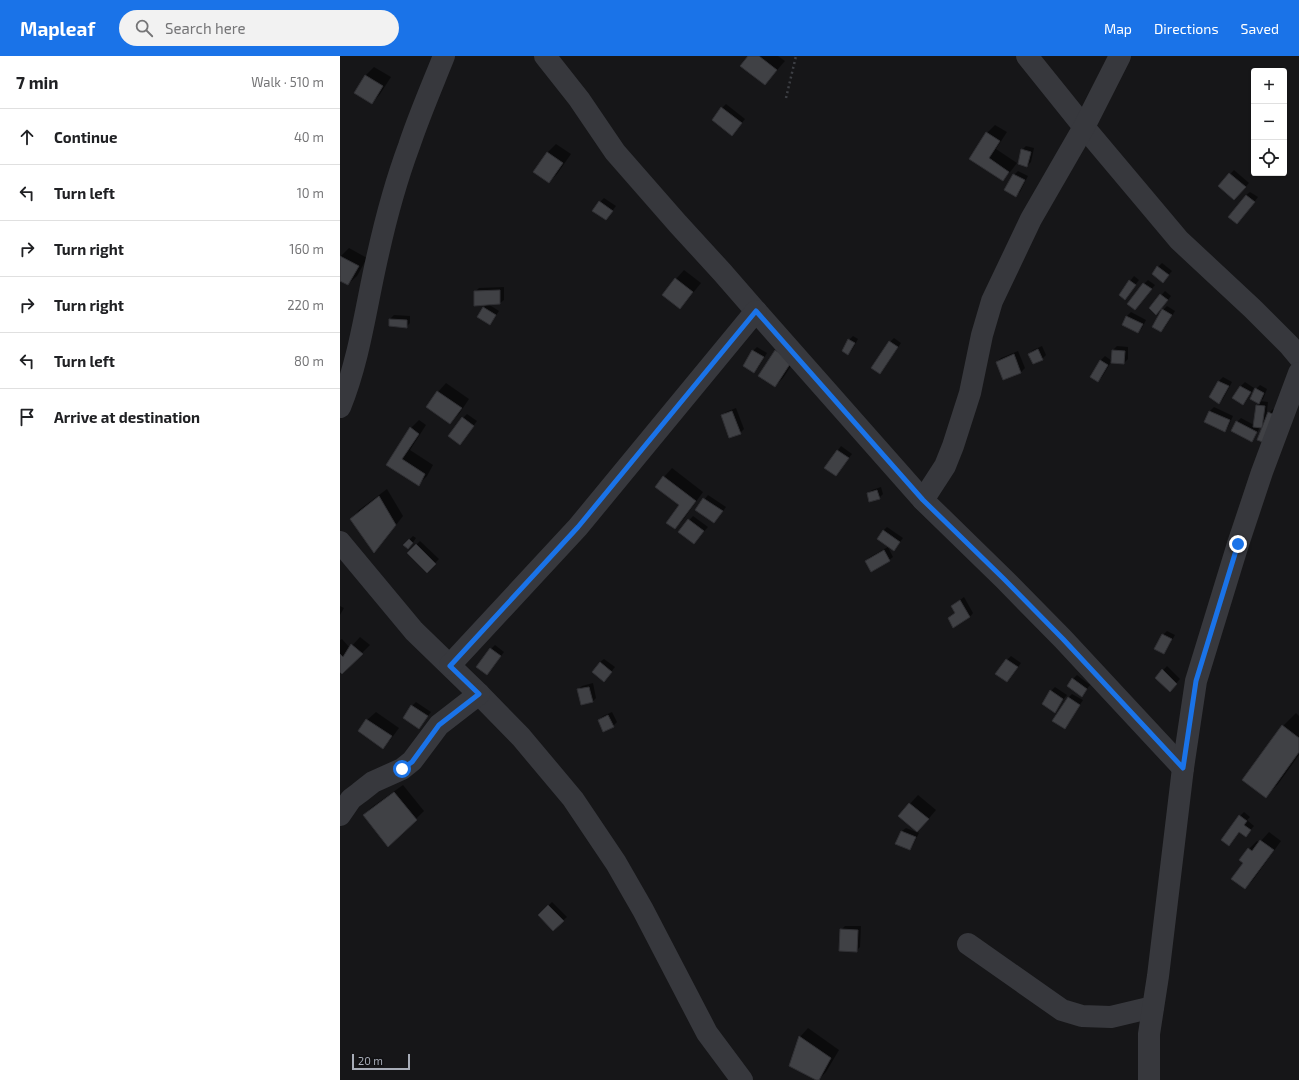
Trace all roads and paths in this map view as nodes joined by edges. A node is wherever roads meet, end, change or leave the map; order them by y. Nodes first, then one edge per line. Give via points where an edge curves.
1 (444, 56) edge
2 (545, 56) edge
3 (796, 56) edge
4 (1027, 56) edge
5 (1120, 56) edge
6 (786, 98) dead end
7 (1084, 127) junction
8 (756, 311) junction
9 (1299, 357) edge
10 (1299, 373) edge
11 (340, 406) edge
12 (923, 500) junction
13 (340, 542) edge
14 (450, 666) junction
15 (479, 694) junction
16 (1183, 768) junction
17 (340, 815) edge
18 (968, 944) dead end
19 (1153, 1007) junction
20 (742, 1080) edge
21 (1149, 1080) edge

1 - 11 street via 408,146 378,254 365,322 346,393
2 - 8 street via 579,99 615,152
3 - 6 path
4 - 7 street
5 - 7 street
7 - 9 street via 1179,240 1253,309
7 - 12 street via 1031,219 992,301 970,393 953,446 945,466
8 - 12 street
8 - 14 street via 578,527
10 - 16 street via 1264,465 1196,681
12 - 16 street via 1063,639
13 - 14 street via 414,631
14 - 15 street
15 - 17 street via 439,725 412,762 373,782 350,799
15 - 20 street via 573,799 616,863 643,910 707,1033
16 - 19 street
18 - 19 street via 1062,1010 1082,1016 1111,1017
19 - 21 street via 1149,1034

